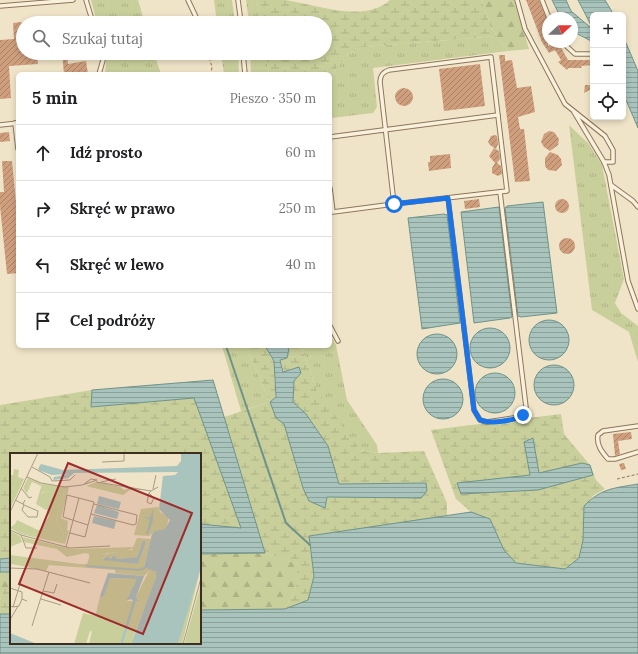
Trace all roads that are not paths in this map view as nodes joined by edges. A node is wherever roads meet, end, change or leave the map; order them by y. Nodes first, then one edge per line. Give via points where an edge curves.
1 (73, 0) edge
2 (86, 0) edge
3 (188, 0) edge
4 (238, 0) edge
5 (517, 0) edge
6 (542, 0) edge
7 (0, 6) edge
8 (547, 12) edge
9 (91, 16) edge
10 (196, 16) edge
11 (239, 16) edge
12 (568, 48) edge
13 (590, 54) edge
14 (103, 60) edge
15 (244, 60) edge
16 (100, 72) edge
17 (245, 72) edge
18 (574, 112) junction
19 (498, 115) junction
20 (16, 123) edge
21 (0, 125) edge
22 (384, 130) junction
23 (332, 137) edge
24 (604, 162) junction
25 (611, 185) junction
26 (500, 192) junction
27 (448, 198) junction
28 (332, 204) edge
29 (394, 204) junction
30 (638, 207) edge
31 (638, 309) edge
32 (332, 330) edge
33 (338, 341) dead end
34 (638, 426) edge
35 (638, 452) edge

1 - 7 lane
2 - 9 lane
3 - 10 lane
4 - 11 lane
5 - 18 lane via 525,29 566,104
6 - 8 lane
12 - 13 lane via 575,54
14 - 16 lane
15 - 17 lane
18 - 24 lane
18 - 24 lane via 606,136 614,156 613,162
19 - 22 lane
19 - 22 lane via 491,57 397,69 386,71 380,79
19 - 26 lane via 507,191
20 - 21 lane
22 - 23 lane
22 - 29 lane
24 - 25 lane
25 - 30 lane
25 - 31 lane via 628,281
26 - 27 lane
26 - 27 lane via 526,407 520,417 486,422 480,420 474,410
27 - 29 lane
28 - 29 lane via 333,212
32 - 33 lane
34 - 35 lane via 603,431 597,439 602,453 608,459 615,460

